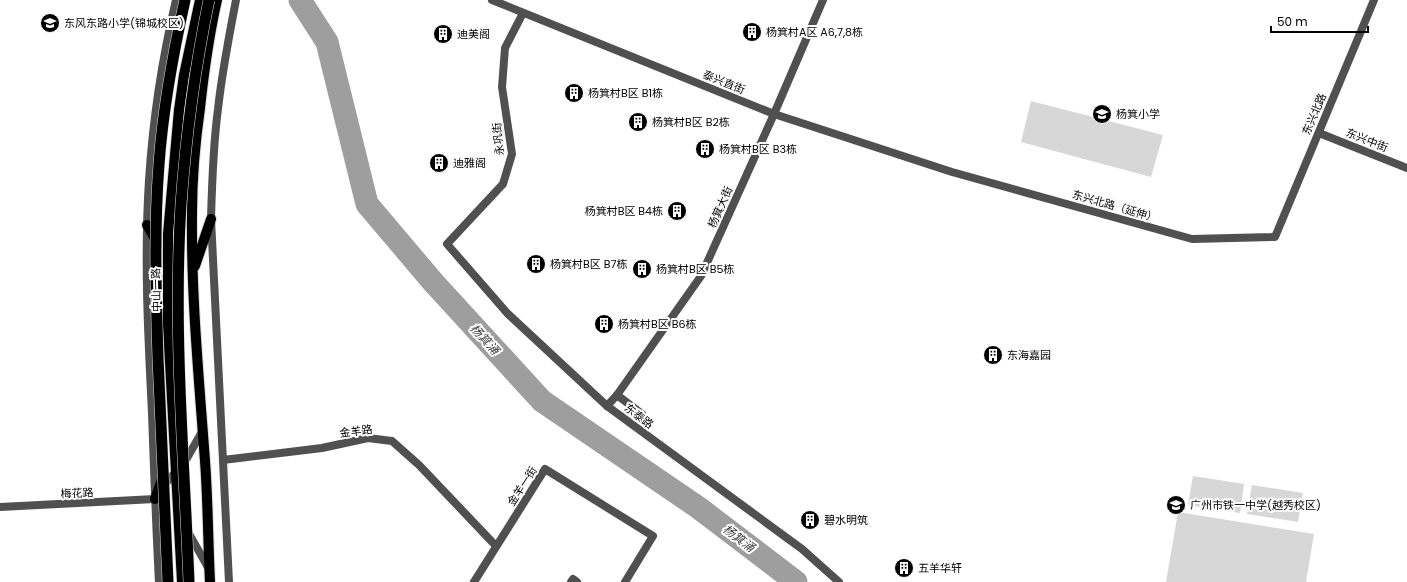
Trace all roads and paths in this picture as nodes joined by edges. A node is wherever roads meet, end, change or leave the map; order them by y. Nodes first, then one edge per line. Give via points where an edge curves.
1 (176, 0) edge
2 (185, 0) edge
3 (200, 0) edge
4 (209, 0) edge
5 (217, 0) edge
6 (236, 0) edge
7 (492, 0) edge
8 (823, 0) edge
9 (1374, 0) edge
10 (523, 13) junction
11 (774, 114) junction
12 (1319, 133) junction
13 (1407, 168) edge
14 (952, 172) joint
15 (211, 219) junction
16 (148, 225) junction
17 (1275, 237) joint
18 (447, 244) joint
19 (167, 260) junction
20 (193, 274) junction
21 (617, 395) junction
22 (607, 406) junction
23 (642, 414) dead end
24 (203, 430) junction
25 (174, 446) junction
26 (223, 460) junction
27 (176, 473) junction
28 (155, 499) junction
29 (0, 507) edge
30 (178, 519) junction
31 (496, 546) junction
32 (210, 570) junction
33 (159, 582) edge
34 (168, 582) edge
35 (182, 582) edge
36 (189, 582) edge
37 (210, 582) edge
38 (229, 582) edge
39 (474, 582) edge
40 (571, 582) edge
41 (577, 582) edge
42 (625, 582) edge
43 (839, 582) edge

1 - 16 street via 156,113 149,174
2 - 34 highway, bridge via 167,92 156,207 156,310
3 - 19 main road, 中山一路 via 179,110
4 - 36 highway, bridge via 191,98 181,205 179,336
5 - 20 main road via 203,80 195,152
6 - 15 street via 218,109
7 - 10 street, 泰兴直街
8 - 11 street, 杨箕大街
9 - 12 street, 东兴北路
10 - 11 street, 泰兴直街
10 - 18 street, 永巩街 via 505,48 502,87 512,154 503,184
11 - 14 street, 泰兴直街
11 - 21 street, 杨箕大街 via 701,276
12 - 13 street, 东兴中街
12 - 17 street, 东兴北路
14 - 17 street, 东兴北路（延伸） via 1192,239
15 - 20 main road
15 - 26 street
16 - 19 main road
16 - 28 street via 148,327
18 - 22 street, 东泰路 via 507,313
19 - 25 main road, 中山一路
20 - 24 main road
21 - 22 street, 杨箕大街
21 - 23 street
22 - 43 street, 东泰路 via 802,549
24 - 27 street
24 - 32 main road
25 - 27 main road, 中山一路
25 - 28 main road
26 - 31 street, 金羊路 via 322,448 368,438 392,440
26 - 38 street
27 - 28 street
27 - 30 main road, 中山一路
28 - 29 street, 梅花路
28 - 30 street
28 - 33 street
30 - 32 street
30 - 35 main road, 中山一路
31 - 39 street, 金羊一街
31 - 42 street, 金羊一街 via 545,469 653,536
32 - 37 main road
40 - 41 street via 573,579

